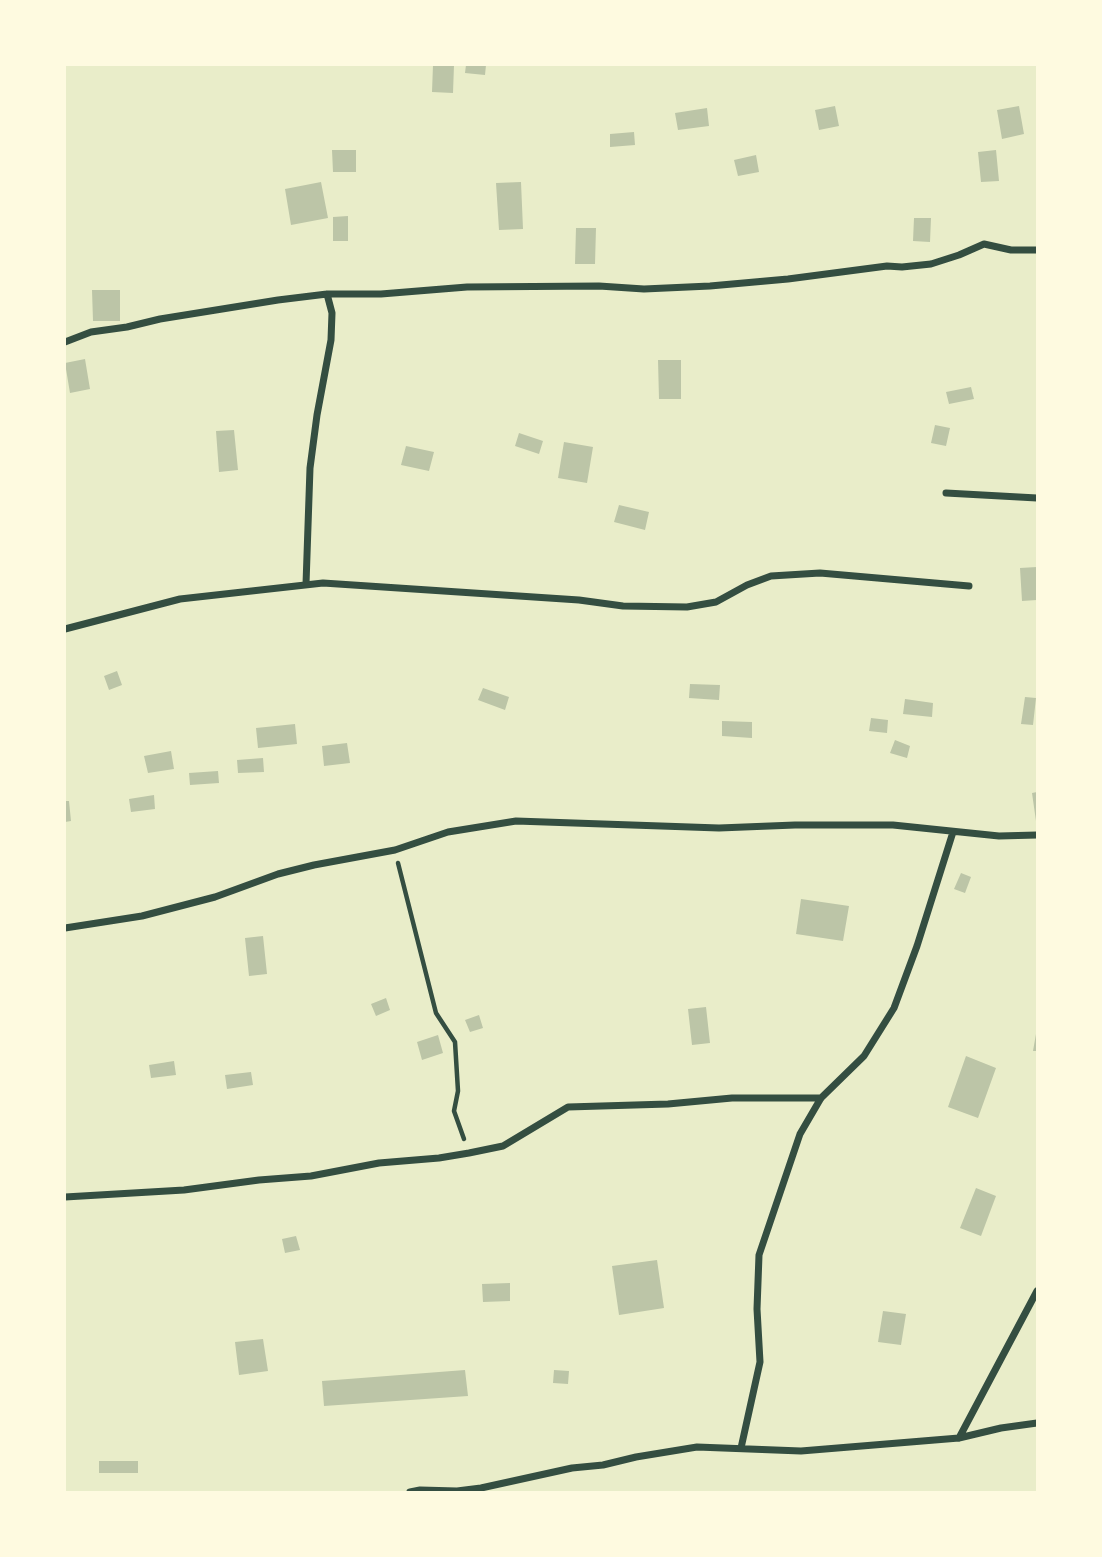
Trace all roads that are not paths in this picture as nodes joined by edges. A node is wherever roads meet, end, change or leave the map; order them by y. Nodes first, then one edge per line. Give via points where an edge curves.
1 (1037, 250) edge
2 (327, 294) junction
3 (65, 342) edge
4 (946, 493) dead end
5 (1037, 498) edge
6 (306, 584) junction
7 (969, 586) dead end
8 (65, 629) edge
9 (953, 832) junction
10 (1037, 835) edge
11 (65, 928) edge
12 (821, 1098) junction
13 (65, 1197) edge
14 (1037, 1291) edge
15 (1037, 1423) edge
16 (959, 1438) junction
17 (741, 1448) junction
18 (410, 1492) edge

1 - 2 street via 984,244 931,264 710,286 467,287
2 - 3 street via 160,318
2 - 6 street via 331,340 310,468
4 - 5 street
6 - 7 street via 687,607 716,602 771,576 820,573
6 - 8 street via 180,599
9 - 10 street
9 - 11 street via 893,825 719,828 516,821 448,832 395,850 278,874 142,916
9 - 12 street via 894,1007 864,1056
12 - 13 street via 568,1107 503,1146 469,1153 184,1190
12 - 17 street via 800,1134 759,1255 760,1362
14 - 16 street
15 - 16 street
16 - 17 street via 801,1451
17 - 18 street via 697,1447 481,1488

